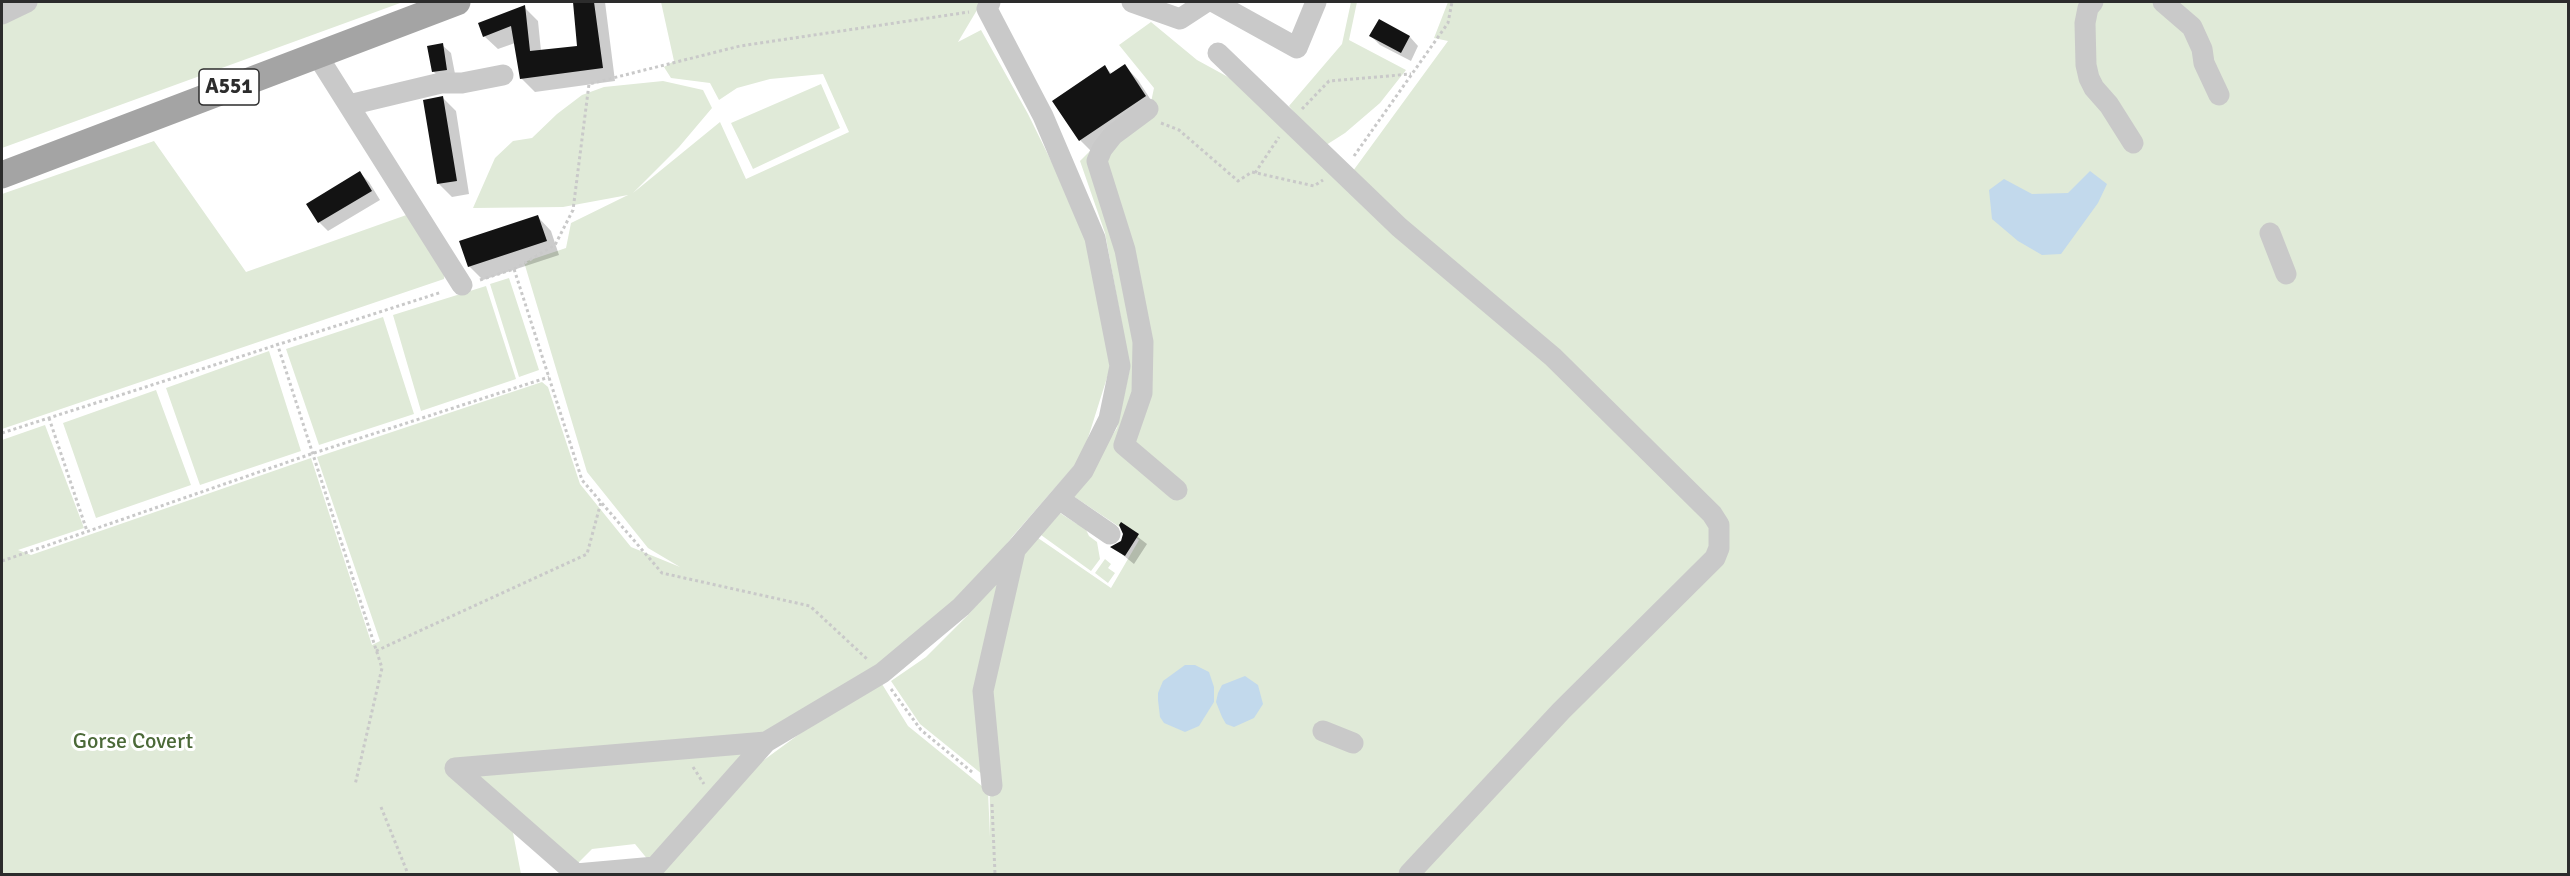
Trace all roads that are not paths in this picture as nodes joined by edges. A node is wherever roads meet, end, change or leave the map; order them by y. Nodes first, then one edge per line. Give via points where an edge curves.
1 (27, 2) edge
2 (457, 2) edge
3 (1132, 2) edge
4 (1206, 2) edge
5 (1214, 2) edge
6 (1316, 2) edge
7 (2093, 2) edge
8 (2163, 2) edge
9 (988, 5) edge
10 (2, 14) edge
11 (1218, 53) dead end
12 (317, 55) junction
13 (503, 75) dead end
14 (2219, 95) dead end
15 (349, 105) junction
16 (1144, 112) road end
17 (2133, 143) dead end
18 (2, 175) edge
19 (2270, 233) dead end
20 (2286, 274) dead end
21 (462, 285) road end
22 (1177, 490) dead end
23 (1059, 499) junction
24 (1110, 534) dead end
25 (1015, 550) junction
26 (1323, 731) dead end
27 (766, 742) junction
28 (1353, 744) dead end
29 (992, 786) road end
30 (1409, 874) edge

1 - 10 lane
2 - 12 main road, A551
3 - 4 lane via 1180,19
5 - 6 lane via 1297,48
7 - 17 lane via 2085,23 2089,78
8 - 14 lane via 2192,27
9 - 23 lane via 1043,116 1095,238 1120,366 1109,419 1083,471
11 - 30 lane via 1399,226 1553,357 1719,525 1714,558 1561,711
12 - 15 lane
12 - 18 main road, A551
13 - 15 lane via 441,83
15 - 21 lane
16 - 22 lane via 1113,135 1101,148 1097,161 1125,250 1143,342 1142,393 1124,446
19 - 20 lane
23 - 24 lane
23 - 25 lane
25 - 27 lane via 961,607 882,673
25 - 29 lane via 983,691
26 - 28 lane
27 - 27 lane via 655,867 576,874 455,768

